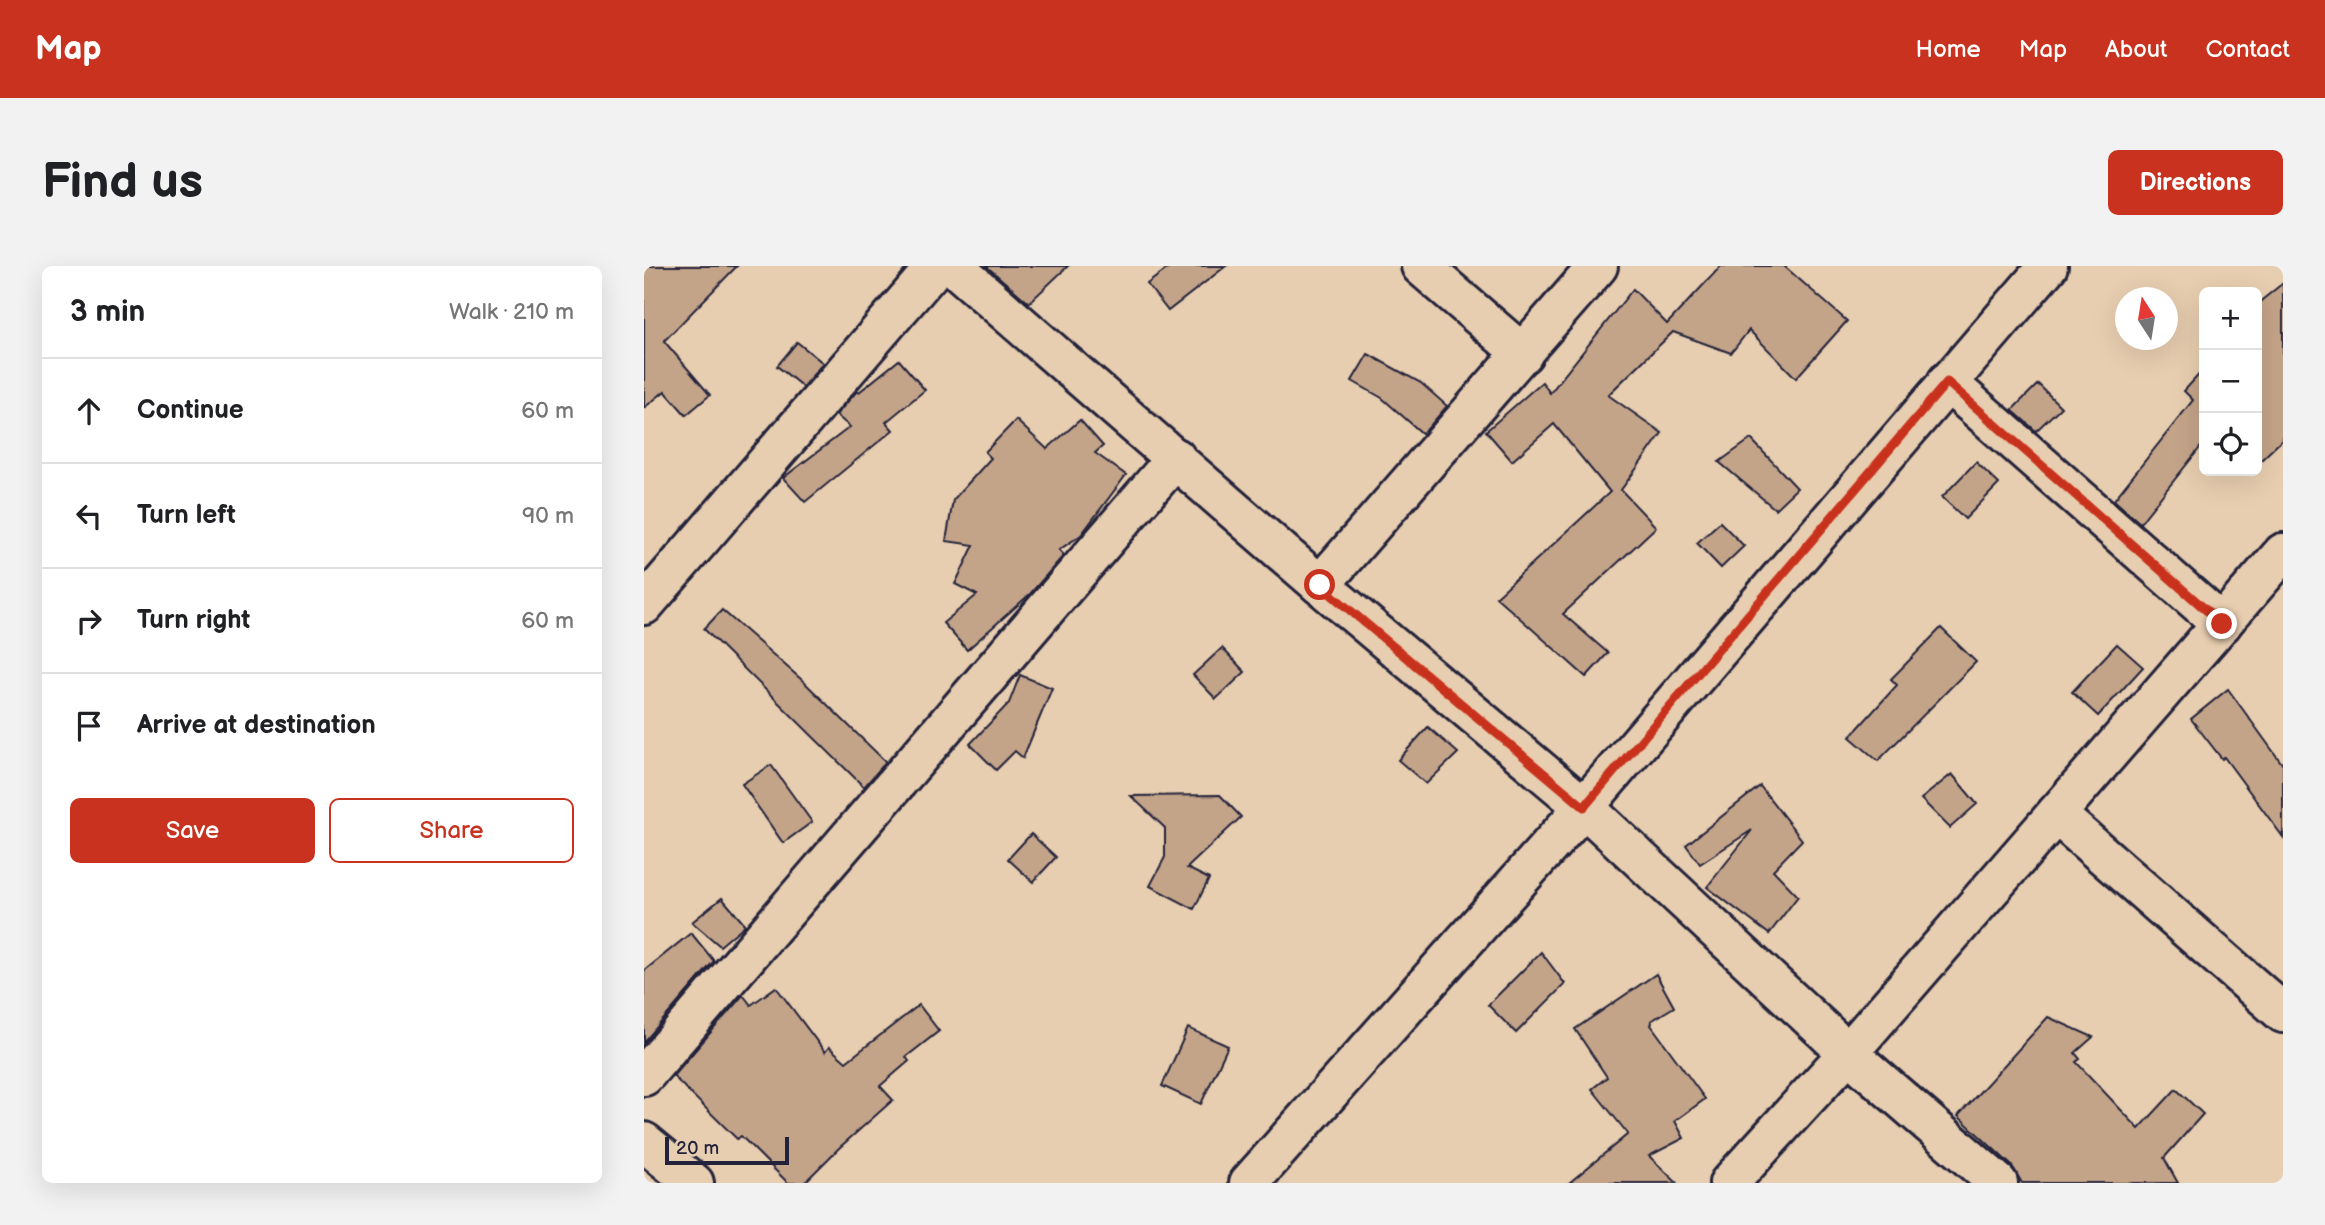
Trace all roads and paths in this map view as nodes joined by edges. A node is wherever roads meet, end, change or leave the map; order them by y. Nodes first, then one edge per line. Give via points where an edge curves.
1 (936, 266) edge
2 (953, 266) edge
3 (1421, 266) edge
4 (1598, 266) edge
5 (2048, 266) edge
6 (1522, 354) junction
7 (1947, 382) junction
8 (1176, 458) junction
9 (2283, 553) edge
10 (1320, 585) junction
11 (644, 605) edge
12 (2222, 624) junction
13 (1584, 807) junction
14 (2056, 814) junction
15 (2283, 1013) edge
16 (1848, 1053) junction
17 (644, 1076) edge
18 (644, 1142) edge
19 (694, 1183) edge
20 (1249, 1183) edge
21 (1729, 1183) edge
22 (1998, 1183) edge

1 - 11 street
2 - 8 street
3 - 6 street
4 - 6 street
5 - 7 street
6 - 10 street
7 - 12 street
7 - 13 street
8 - 10 street
8 - 17 street
9 - 12 street
10 - 13 street
12 - 14 street
13 - 16 street
13 - 20 street
14 - 15 street
14 - 16 street
16 - 21 street
16 - 22 street
18 - 19 street

